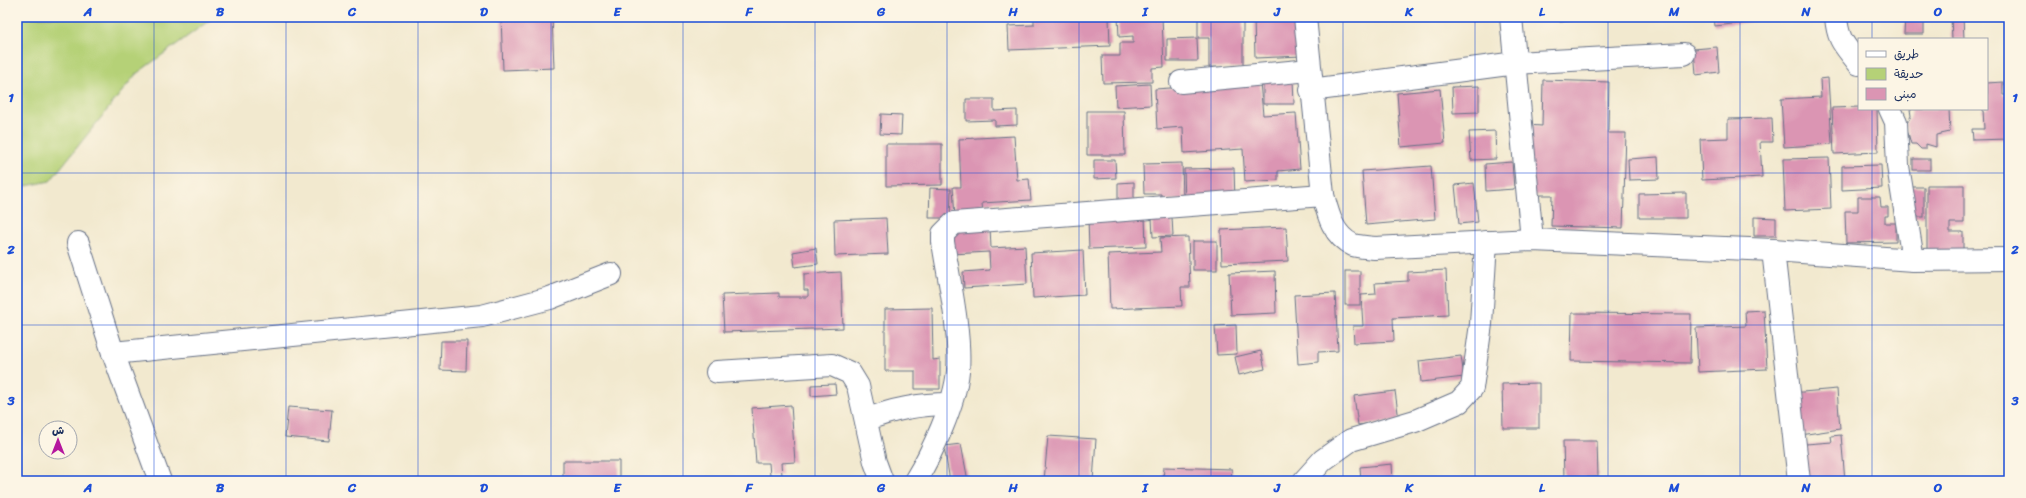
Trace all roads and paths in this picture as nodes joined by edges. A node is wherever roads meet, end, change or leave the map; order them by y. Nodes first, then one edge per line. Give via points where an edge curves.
1 (1305, 17) edge
2 (1511, 17) edge
3 (1836, 17) edge
4 (1684, 54) dead end
5 (1516, 63) junction
6 (1858, 63) edge
7 (1311, 80) junction
8 (1180, 82) dead end
9 (1890, 110) edge
10 (1323, 195) junction
11 (1532, 240) junction
12 (1486, 242) junction
13 (78, 243) dead end
14 (1773, 250) junction
15 (2009, 259) edge
16 (1913, 260) junction
17 (611, 274) dead end
18 (113, 352) junction
19 (717, 372) dead end
20 (950, 404) junction
21 (866, 420) junction
22 (160, 481) edge
23 (882, 481) edge
24 (915, 481) edge
25 (1304, 481) edge
26 (1799, 481) edge

1 - 7 street
2 - 5 street
3 - 6 street via 1837,32 1845,48
4 - 5 street
5 - 7 street
5 - 11 street
7 - 8 street
7 - 10 street
9 - 16 street via 1896,122 1898,166
10 - 12 street via 1334,230 1353,244 1375,248
10 - 20 street via 954,223 943,234 958,347 956,386
11 - 12 street
11 - 14 street
12 - 25 street via 1481,324 1472,388 1459,402 1415,421 1351,440 1323,460
13 - 18 street
14 - 16 street
14 - 26 street
15 - 16 street
17 - 18 street via 550,298 482,316
18 - 22 street
19 - 21 street via 832,364 850,373 858,386
20 - 21 street via 902,408
20 - 24 street via 931,453
21 - 23 street

